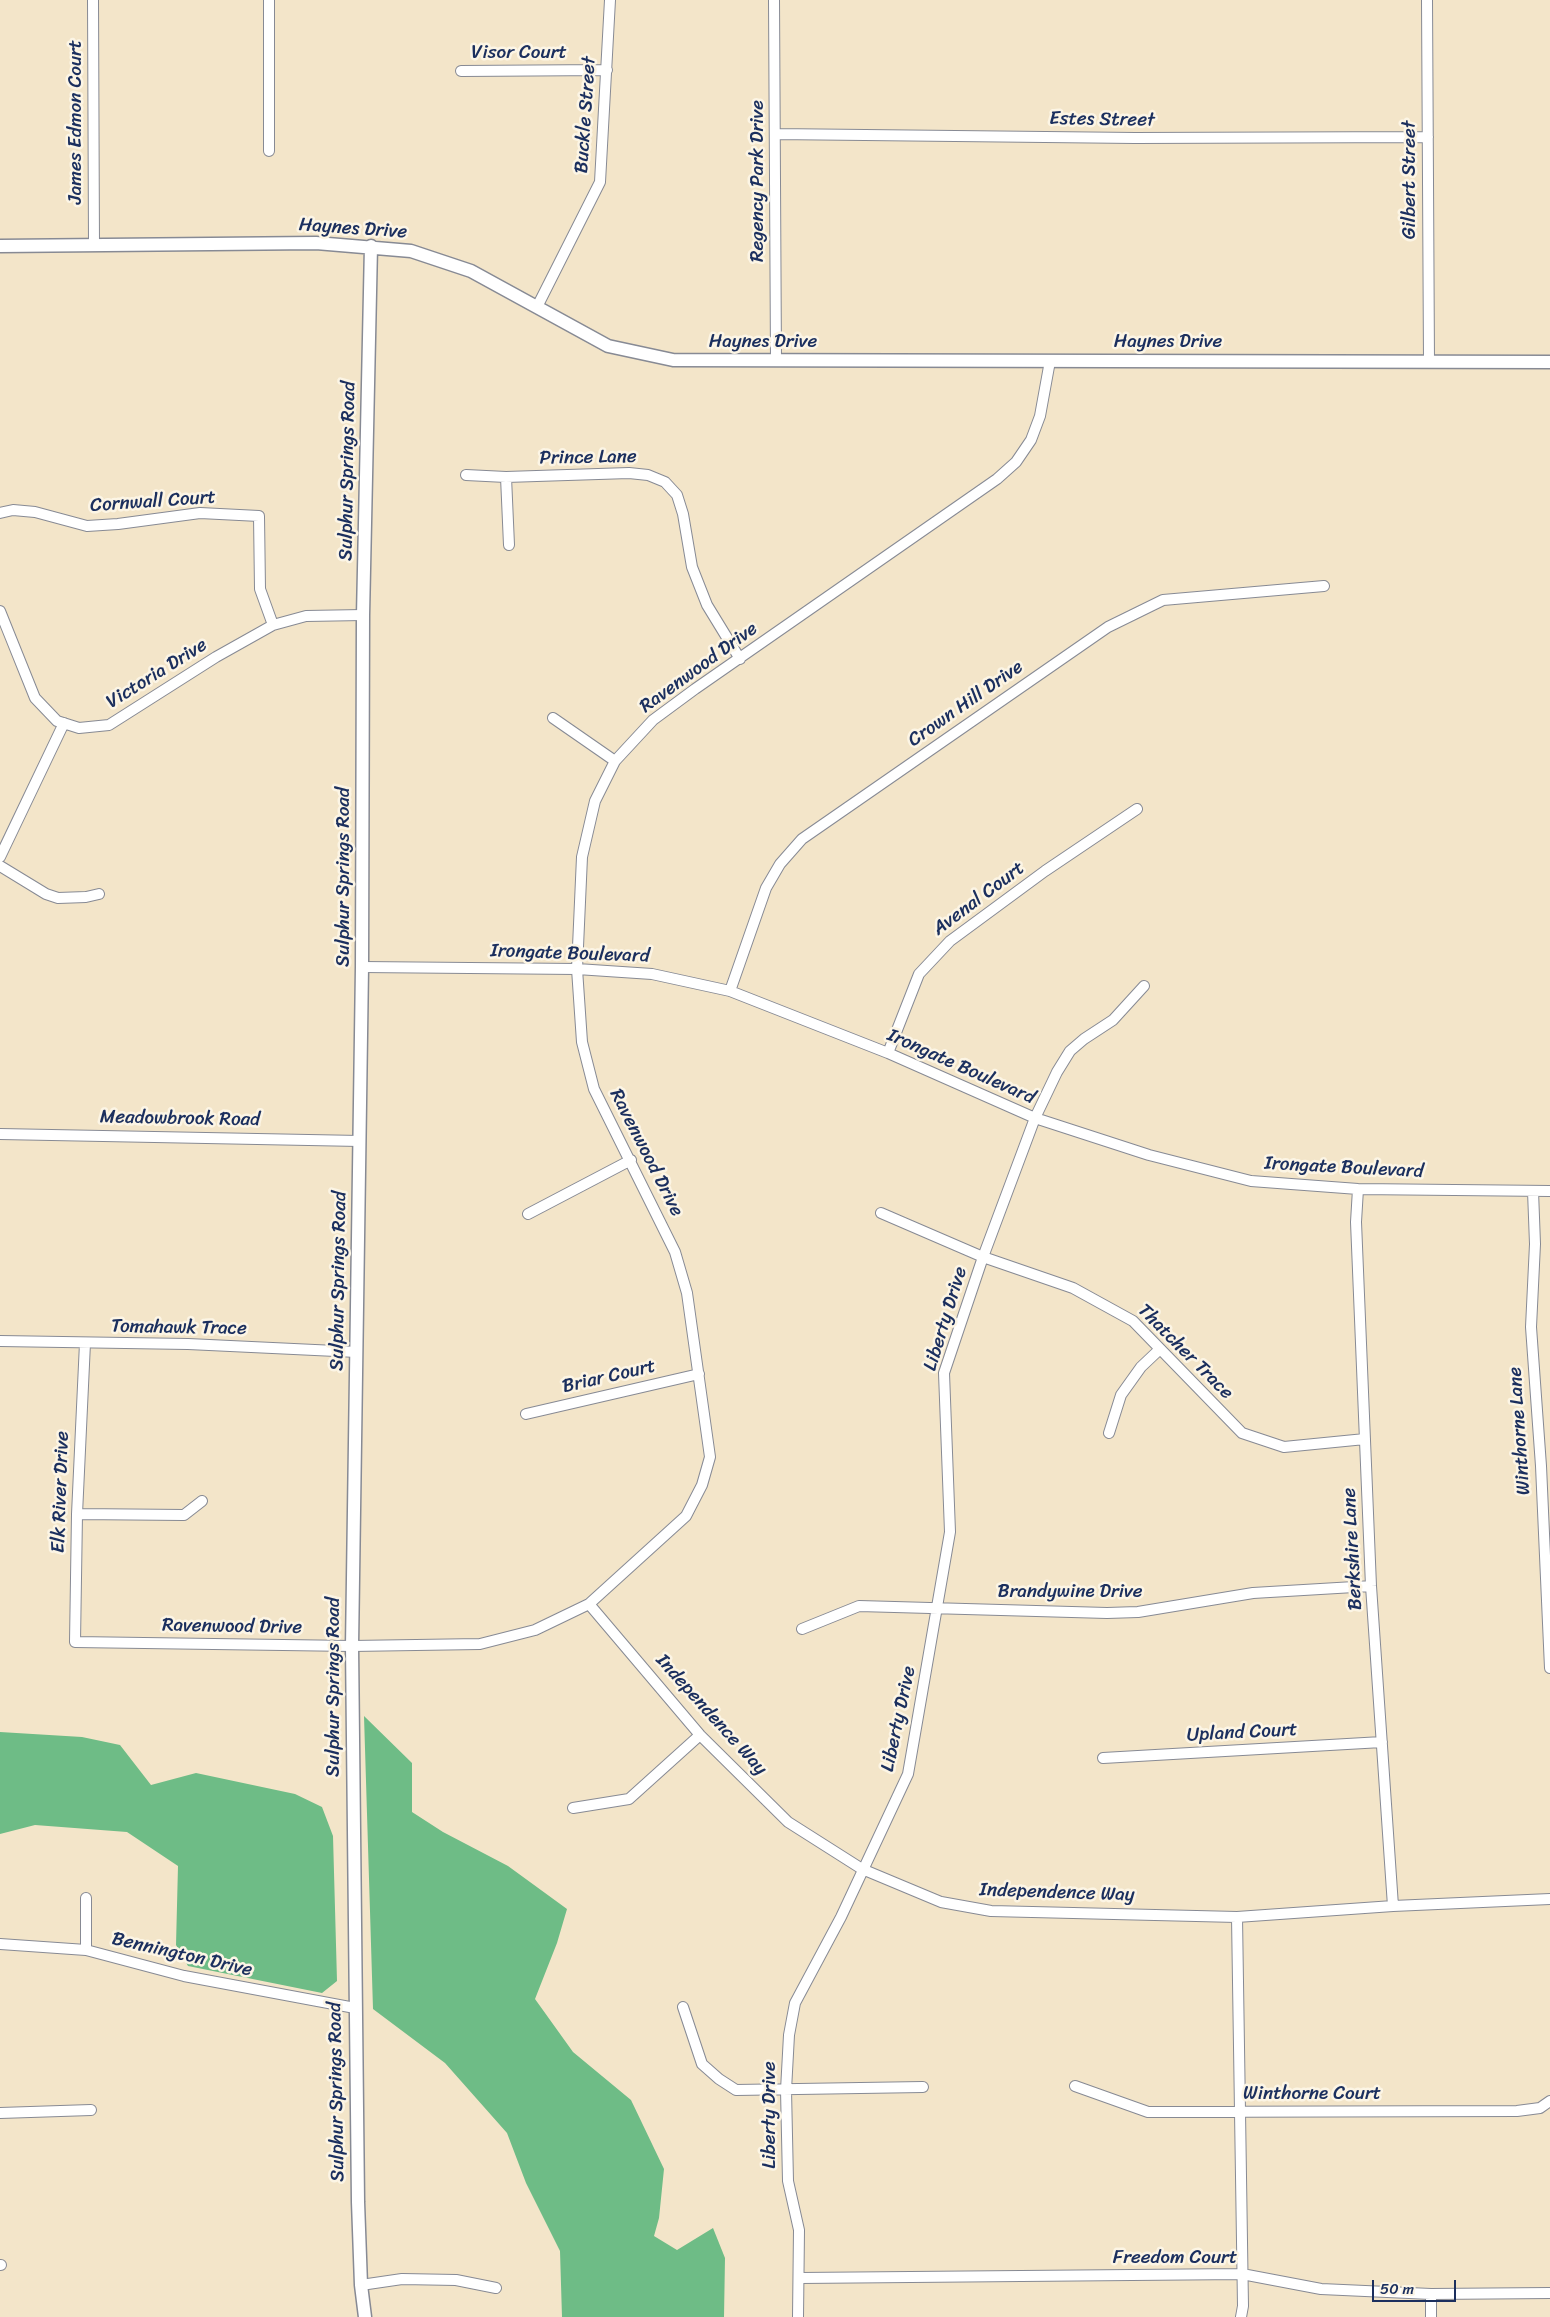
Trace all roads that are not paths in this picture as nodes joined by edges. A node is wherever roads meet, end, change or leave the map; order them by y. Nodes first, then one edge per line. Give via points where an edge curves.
1 (94, 0) edge
2 (268, 0) edge
3 (610, 0) edge
4 (774, 0) edge
5 (1427, 0) edge
6 (607, 70) junction
7 (461, 71) dead end
8 (775, 134) junction
9 (1428, 137) junction
10 (269, 150) dead end
11 (94, 244) junction
12 (0, 246) edge
13 (371, 246) junction
14 (537, 307) junction
15 (776, 361) junction
16 (1050, 361) junction
17 (1429, 361) junction
18 (1550, 362) edge
19 (466, 475) dead end
20 (506, 477) junction
21 (0, 513) edge
22 (509, 545) dead end
23 (1324, 586) dead end
24 (0, 611) edge
25 (363, 615) junction
26 (274, 625) junction
27 (740, 659) junction
28 (553, 718) dead end
29 (64, 723) junction
30 (615, 761) junction
31 (1136, 810) dead end
32 (0, 857) edge
33 (0, 866) edge
34 (99, 894) dead end
35 (362, 967) junction
36 (578, 970) junction
37 (1144, 986) dead end
38 (730, 991) junction
39 (888, 1053) junction
40 (1034, 1118) junction
41 (0, 1134) edge
42 (360, 1141) junction
43 (631, 1160) junction
44 (1358, 1189) junction
45 (1533, 1191) junction
46 (1550, 1192) edge
47 (881, 1213) dead end
48 (528, 1214) dead end
49 (983, 1257) junction
50 (0, 1341) edge
51 (86, 1343) junction
52 (1160, 1349) junction
53 (357, 1352) junction
54 (699, 1374) junction
55 (526, 1414) dead end
56 (1109, 1433) dead end
57 (1365, 1438) junction
58 (202, 1501) dead end
59 (77, 1514) junction
60 (1371, 1586) junction
61 (589, 1604) junction
62 (938, 1608) junction
63 (802, 1629) dead end
64 (75, 1642) joint
65 (352, 1646) junction
66 (1550, 1668) edge
67 (700, 1734) junction
68 (1382, 1742) junction
69 (1104, 1758) dead end
70 (574, 1808) dead end
71 (862, 1869) junction
72 (86, 1898) dead end
73 (1550, 1899) edge
74 (1393, 1906) junction
75 (1237, 1917) junction
76 (0, 1944) edge
77 (86, 1950) junction
78 (683, 2007) dead end
79 (355, 2008) junction
80 (1075, 2086) dead end
81 (923, 2087) dead end
82 (786, 2090) junction
83 (1550, 2101) edge
84 (91, 2110) dead end
85 (0, 2112) edge
86 (1240, 2112) junction
87 (1242, 2274) junction
88 (800, 2278) junction
89 (361, 2285) junction
90 (496, 2288) dead end
91 (1550, 2293) edge
92 (1431, 2294) junction
93 (366, 2317) edge
94 (798, 2317) edge
95 (1241, 2317) edge
96 (1431, 2317) edge

1 - 11 street, James Edmon Court
2 - 10 street
3 - 6 street, Buckle Street
4 - 8 street, Regency Park Drive
5 - 9 street, Gilbert Street
6 - 7 street, Visor Court
6 - 14 street, Buckle Street via 600,182
8 - 9 street, Estes Street
8 - 15 street, Regency Park Drive
9 - 17 street, Gilbert Street
11 - 12 street, Haynes Drive
11 - 13 street, Haynes Drive via 316,243
13 - 14 street, Haynes Drive via 411,251 471,271
13 - 25 street, Sulphur Springs Road
14 - 15 street, Haynes Drive via 608,346 673,360
15 - 16 street, Haynes Drive
16 - 17 street, Haynes Drive
16 - 27 street, Ravenwood Drive via 1040,416 1031,440 1016,462 997,479
17 - 18 street, Haynes Drive
19 - 20 street, Prince Lane
20 - 22 street
20 - 27 street, Prince Lane via 629,473 648,475 665,482 676,495 683,514 692,567 707,605
21 - 26 street, Cornwall Court via 14,510 35,512 87,526 200,513 259,516 260,589
23 - 38 street, Crown Hill Drive via 1163,600 1100,633 802,839 780,864 766,888
24 - 29 street, Victoria Drive via 35,698 57,721
25 - 26 street, Victoria Drive via 306,616
25 - 35 street, Sulphur Springs Road
26 - 29 street, Victoria Drive via 216,657 109,725 79,728
27 - 30 street, Ravenwood Drive via 653,720
28 - 30 street
29 - 32 street
30 - 36 street, Ravenwood Drive via 595,801 582,857
31 - 39 street, Avenal Court via 1045,871 950,941 918,974
33 - 34 street via 58,898
35 - 36 street, Irongate Boulevard
35 - 42 street, Sulphur Springs Road
36 - 38 street, Irongate Boulevard via 652,974
36 - 43 street, Ravenwood Drive via 582,1042 588,1068 594,1089
37 - 40 street, Liberty Drive via 1113,1020 1070,1051
38 - 39 street, Irongate Boulevard
39 - 40 street, Irongate Boulevard
40 - 44 street, Irongate Boulevard via 1149,1155 1251,1181
40 - 49 street, Liberty Drive
41 - 42 street, Meadowbrook Road
42 - 53 street, Sulphur Springs Road
43 - 48 street
43 - 54 street, Ravenwood Drive via 675,1252 687,1293
44 - 45 street, Irongate Boulevard
44 - 57 street, Berkshire Lane via 1356,1222
45 - 46 street, Irongate Boulevard
45 - 66 street, Winthorne Lane via 1535,1244 1531,1327
47 - 49 street, Thatcher Trace
49 - 52 street, Thatcher Trace via 1073,1288 1133,1321
49 - 62 street, Liberty Drive via 944,1372 950,1532
50 - 51 street, Tomahawk Trace
51 - 53 street, Tomahawk Trace
51 - 59 street, Elk River Drive
52 - 56 street via 1141,1367 1121,1395
52 - 57 street, Thatcher Trace via 1242,1433 1284,1447
53 - 65 street, Sulphur Springs Road
54 - 55 street, Briar Court
54 - 61 street, Ravenwood Drive via 710,1457 702,1485 686,1516
57 - 60 street, Berkshire Lane
58 - 59 street via 184,1515
59 - 64 street, Elk River Drive
60 - 62 street, Brandywine Drive via 1253,1593 1138,1612
60 - 68 street, Berkshire Lane
61 - 65 street, Ravenwood Drive via 535,1630 480,1644
61 - 67 street, Independence Way
62 - 63 street, Brandywine Drive via 859,1606
62 - 71 street, Liberty Drive via 908,1774
64 - 65 street, Ravenwood Drive
65 - 79 street, Sulphur Springs Road
67 - 70 street via 629,1799
67 - 71 street, Independence Way via 788,1822
68 - 69 street, Upland Court
68 - 74 street, Berkshire Lane
71 - 75 street, Independence Way via 941,1902 991,1911
71 - 82 street, Liberty Drive via 841,1917 795,2003 789,2035
72 - 77 street
73 - 74 street, Independence Way
74 - 75 street, Independence Way
75 - 86 street
76 - 77 street, Bennington Drive
77 - 79 street, Bennington Drive via 184,1976
78 - 82 street via 702,2064 719,2079 736,2090
79 - 89 street, Sulphur Springs Road
80 - 86 street, Winthorne Court via 1148,2112
81 - 82 street
82 - 88 street, Liberty Drive via 788,2181 799,2230
83 - 86 street, Winthorne Court via 1540,2108 1517,2111
84 - 85 street
86 - 87 street
87 - 88 street, Freedom Court
87 - 92 street, Freedom Court via 1322,2289
87 - 95 street
88 - 94 street, Liberty Drive
89 - 90 street via 402,2279 456,2280
89 - 93 street, Sulphur Springs Road
91 - 92 street, Freedom Court
92 - 96 street

